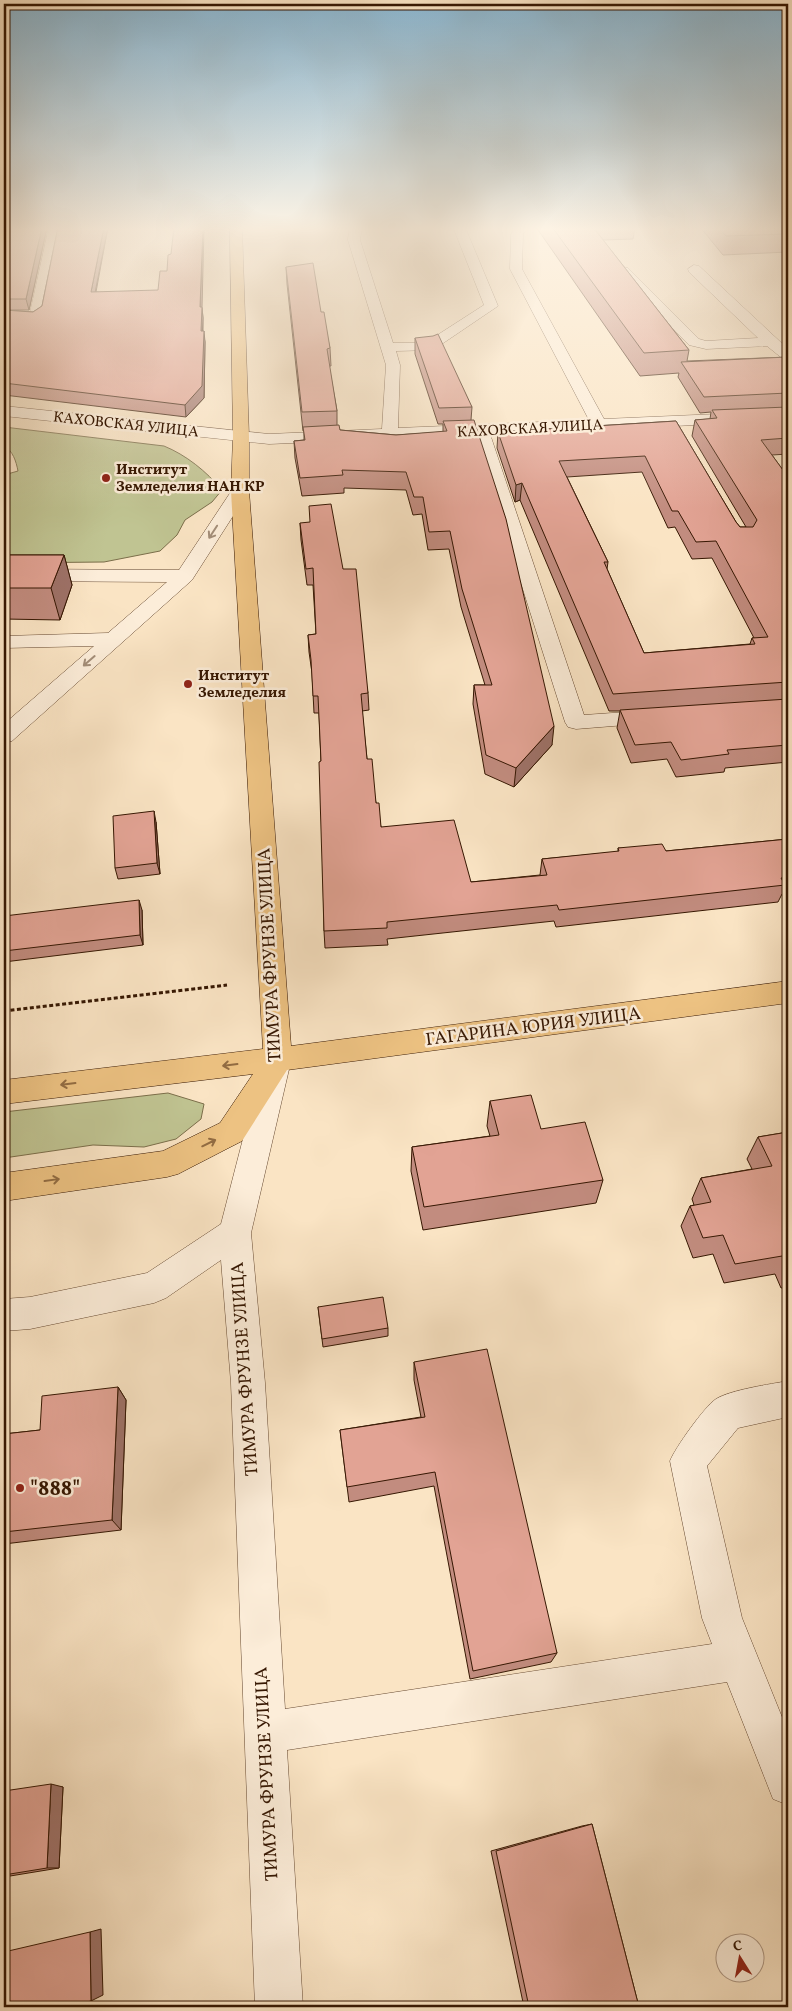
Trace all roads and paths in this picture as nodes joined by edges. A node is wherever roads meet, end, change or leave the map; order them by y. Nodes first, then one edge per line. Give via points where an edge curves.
1 (238, 321) edge
2 (380, 321) edge
3 (467, 321) edge
4 (544, 321) edge
5 (673, 321) edge
6 (748, 321) edge
7 (770, 342) junction
8 (389, 347) junction
9 (788, 356) edge
10 (4, 411) edge
11 (788, 416) edge
12 (672, 420) junction
13 (599, 424) junction
14 (481, 430) junction
15 (390, 435) junction
16 (241, 436) junction
17 (682, 437) edge
18 (240, 492) junction
19 (4, 576) edge
20 (185, 576) junction
21 (114, 638) junction
22 (4, 642) edge
23 (673, 715) edge
24 (4, 736) edge
25 (228, 984) dead end
26 (788, 992) edge
27 (4, 1012) edge
28 (278, 1059) junction
29 (4, 1092) edge
30 (4, 1187) edge
31 (235, 1233) junction
32 (4, 1315) edge
33 (788, 1399) edge
34 (738, 1660) junction
35 (264, 1732) junction
36 (788, 1784) edge
37 (279, 2007) edge

1 - 16 main road, ТИМУРА ФРУНЗЕ УЛИЦА
2 - 8 street
3 - 8 street via 428,346
4 - 13 street
5 - 7 street via 694,342 706,345
6 - 7 street
7 - 9 street
8 - 15 street via 393,365
10 - 16 street, КАХОВСКАЯ УЛИЦА
11 - 12 street, КАХОВСКАЯ УЛИЦА
12 - 13 street, КАХОВСКАЯ УЛИЦА
12 - 17 street
13 - 14 street, КАХОВСКАЯ УЛИЦА
14 - 15 street, КАХОВСКАЯ УЛИЦА
14 - 23 street via 576,722
15 - 16 street, КАХОВСКАЯ УЛИЦА via 269,439
16 - 18 main road, ТИМУРА ФРУНЗЕ УЛИЦА
18 -> 20 street
18 - 28 main road, ТИМУРА ФРУНЗЕ УЛИЦА
19 - 20 street
20 - 21 street
21 - 22 street
21 -> 24 street
25 - 27 path
26 - 28 main road, ГАГАРИНА ЮРИЯ УЛИЦА
28 -> 29 main road, ГАГАРИНА ЮРИЯ УЛИЦА
30 -> 28 main road via 168,1164 231,1132
28 - 31 street, ТИМУРА ФРУНЗЕ УЛИЦА
31 - 32 street via 154,1287 30,1313
31 - 35 street, ТИМУРА ФРУНЗЕ УЛИЦА via 248,1383
33 - 34 street via 728,1412 688,1461 722,1618
34 - 35 street
34 - 36 street
35 - 37 street, ТИМУРА ФРУНЗЕ УЛИЦА

